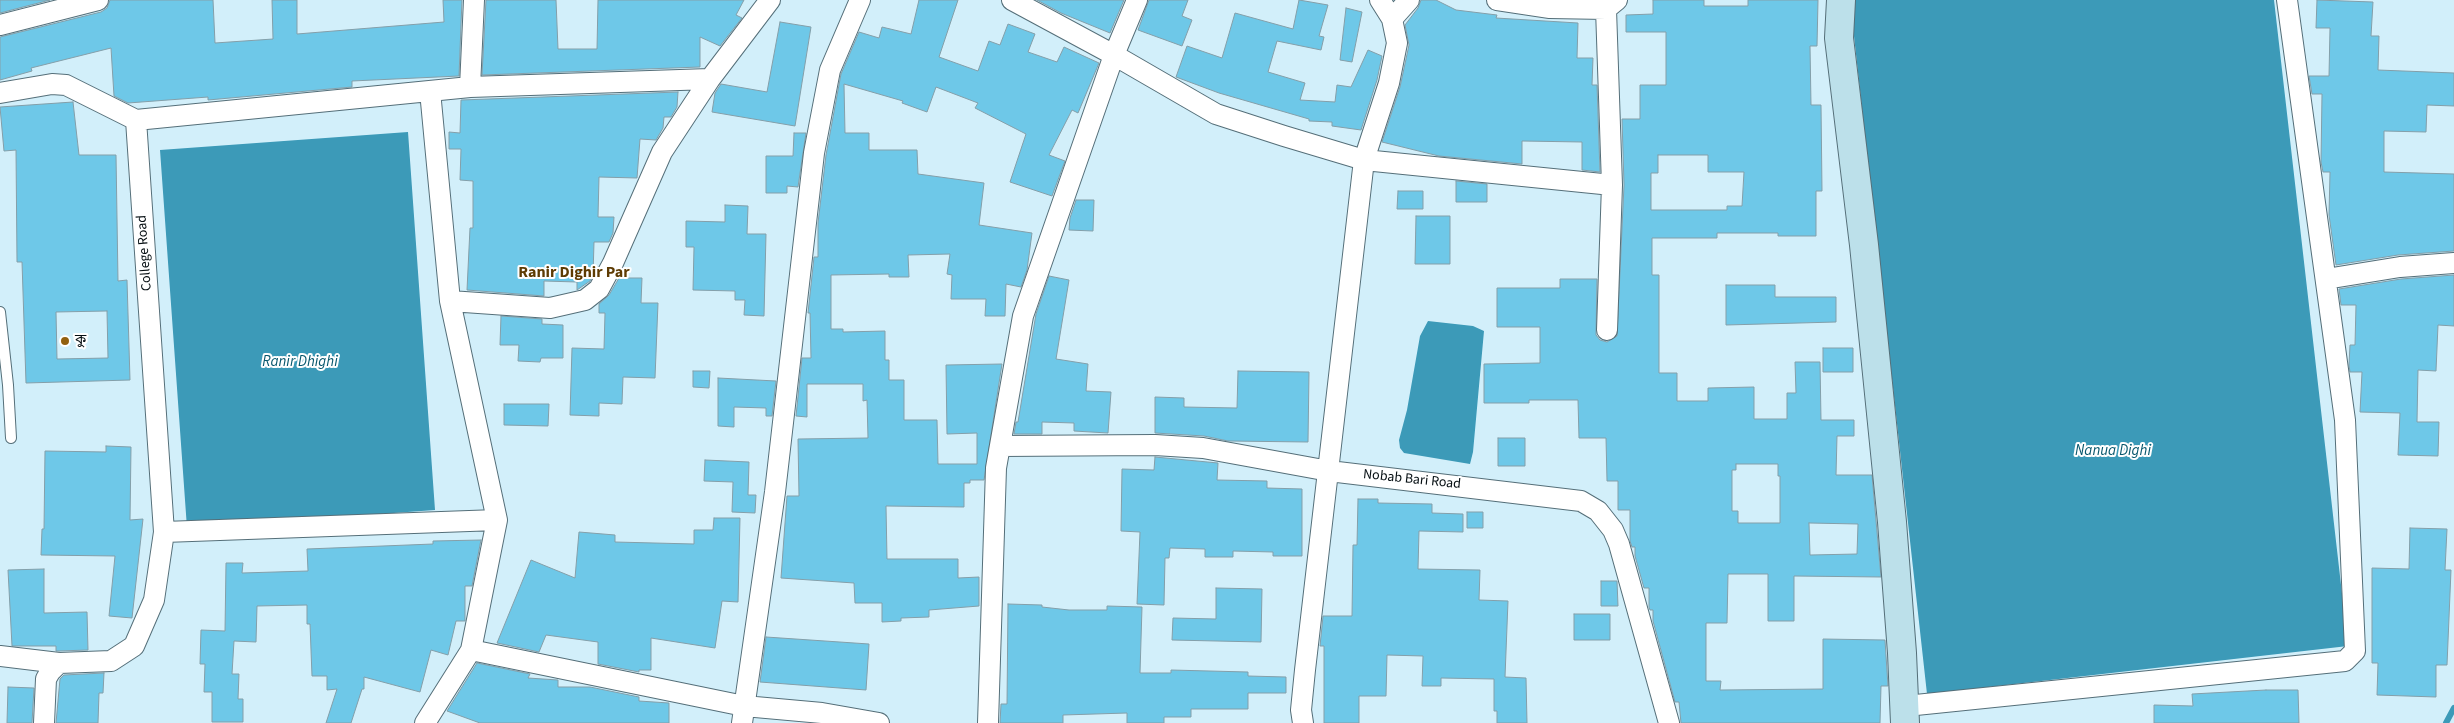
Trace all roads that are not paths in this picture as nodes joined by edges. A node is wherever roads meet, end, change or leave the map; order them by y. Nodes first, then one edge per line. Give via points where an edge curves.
1 (98, 0) edge
2 (474, 0) edge
3 (770, 0) edge
4 (860, 0) edge
5 (1012, 0) edge
6 (1137, 0) edge
7 (1380, 0) edge
8 (1409, 0) edge
9 (1497, 0) edge
10 (1841, 0) edge
11 (2287, 0) edge
12 (1611, 5) edge
13 (1392, 19) junction
14 (0, 25) edge
15 (1114, 55) junction
16 (710, 79) junction
17 (470, 87) junction
18 (430, 91) junction
19 (0, 93) edge
20 (136, 120) junction
21 (1364, 160) junction
22 (1612, 185) junction
23 (2454, 263) edge
24 (2326, 279) junction
25 (450, 301) junction
26 (0, 312) edge
27 (1607, 330) dead end
28 (11, 438) dead end
29 (1000, 446) junction
30 (1329, 471) junction
31 (497, 520) junction
32 (164, 532) junction
33 (471, 650) junction
34 (0, 656) edge
35 (59, 663) junction
36 (742, 715) edge
37 (1905, 715) edge
38 (44, 723) edge
39 (426, 723) edge
40 (879, 723) edge
41 (988, 723) edge
42 (1303, 723) edge
43 (1669, 723) edge

1 - 14 street
2 - 17 street
3 - 16 street
4 - 36 street via 830,70 814,153 775,492
5 - 15 street
6 - 15 street
7 - 13 street
8 - 13 street
9 - 12 street via 1550,8
10 - 37 street via 1839,38 1867,275 1892,532
11 - 24 street
12 - 22 street
13 - 21 street via 1396,43 1389,83
15 - 21 street via 1216,114
15 - 29 street via 1023,316
16 - 17 street
16 - 25 street via 662,152 599,290 585,300 550,308
17 - 18 street
18 - 20 street
18 - 25 street
19 - 20 street via 52,84 66,85
20 - 32 street, College Road
21 - 22 street
21 - 30 street
22 - 27 street
23 - 24 street via 2400,267
24 - 37 street via 2344,420 2355,652 2344,661
25 - 31 street
26 - 28 lane
29 - 30 street, Nobab Bari Road via 1203,448
29 - 41 street via 996,468
30 - 42 street via 1305,670
30 - 43 street, Nobab Bari Road via 1561,497 1581,501 1598,511 1619,544
31 - 32 street
31 - 33 street
32 - 35 street, College Road via 154,600 134,646 112,661
33 - 36 street
33 - 39 street
34 - 35 street, College Road
35 - 38 street via 46,680
36 - 40 street via 822,713

